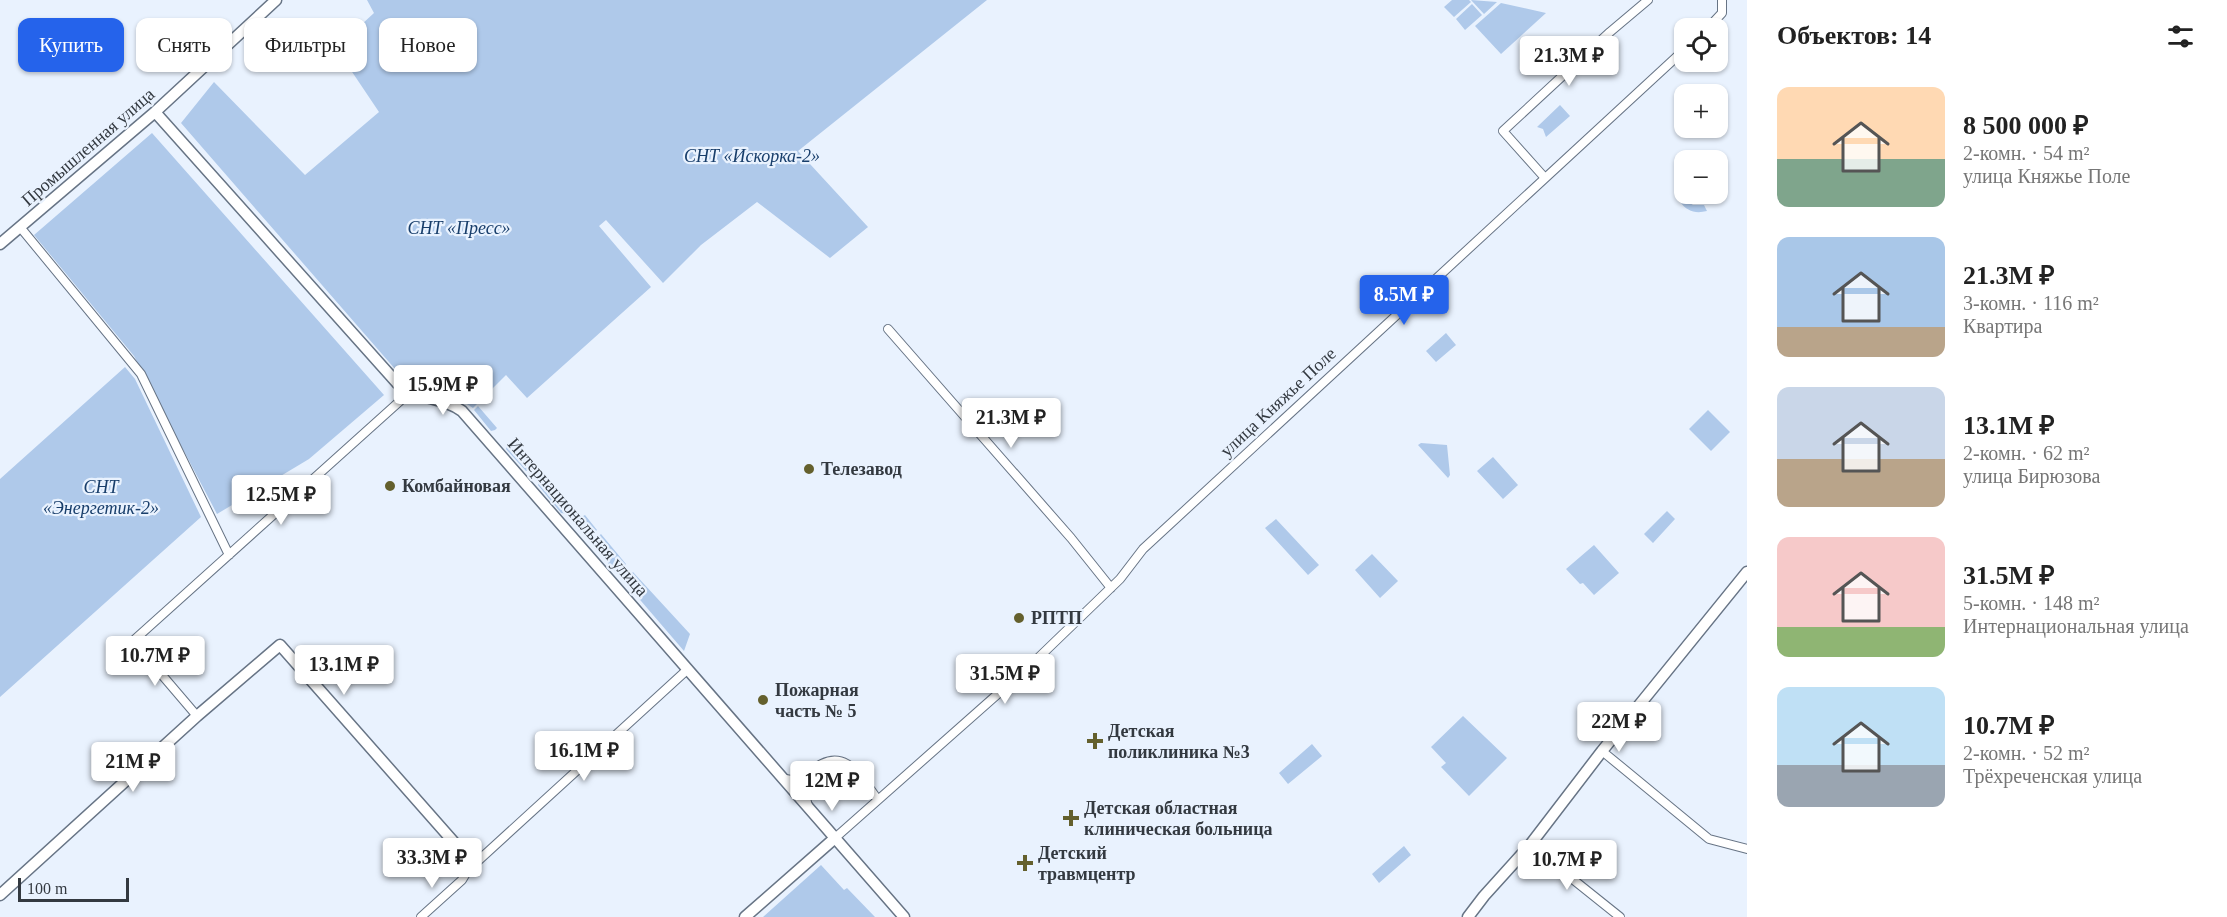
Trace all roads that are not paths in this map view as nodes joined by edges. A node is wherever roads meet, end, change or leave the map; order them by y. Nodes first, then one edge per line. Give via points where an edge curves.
1 (276, 0) edge
2 (1648, 0) edge
3 (1722, 0) edge
4 (1719, 18) edge
5 (1674, 59) edge
6 (155, 112) junction
7 (1545, 178) junction
8 (20, 227) junction
9 (0, 244) edge
10 (888, 329) dead end
11 (411, 392) junction
12 (229, 555) junction
13 (1747, 572) edge
14 (1111, 588) junction
15 (688, 669) junction
16 (197, 716) junction
17 (1602, 751) junction
18 (807, 778) junction
19 (785, 779) junction
20 (878, 800) junction
21 (808, 806) junction
22 (836, 838) junction
23 (1530, 845) junction
24 (1747, 849) edge
25 (474, 865) junction
26 (0, 895) edge
27 (421, 917) edge
28 (745, 917) edge
29 (904, 917) edge
30 (1468, 917) edge
31 (1620, 917) edge

1 - 6 street, Промышленная улица
2 - 7 street via 1503,132
3 - 4 street
5 - 7 street, улица Княжье Поле
6 - 8 street, Промышленная улица
6 - 11 street, Интернациональная улица via 397,383
7 - 14 street, улица Княжье Поле via 1143,549
8 - 9 street, Промышленная улица
8 - 12 street via 141,374
10 - 14 street
11 - 12 street
11 - 15 street, Интернациональная улица via 462,411
12 - 16 street via 133,641
13 - 17 street
14 - 20 street
15 - 19 street, Интернациональная улица
15 - 25 street
16 - 25 street via 280,645
16 - 26 street
17 - 23 street
17 - 24 street via 1709,839
18 - 19 street
18 - 20 street via 822,763 841,762 858,774
18 - 21 street
19 - 21 street, Интернациональная улица
20 - 22 street
21 - 22 street, Интернациональная улица
22 - 28 street
22 - 29 street
23 - 30 street
23 - 31 street
25 - 27 street

